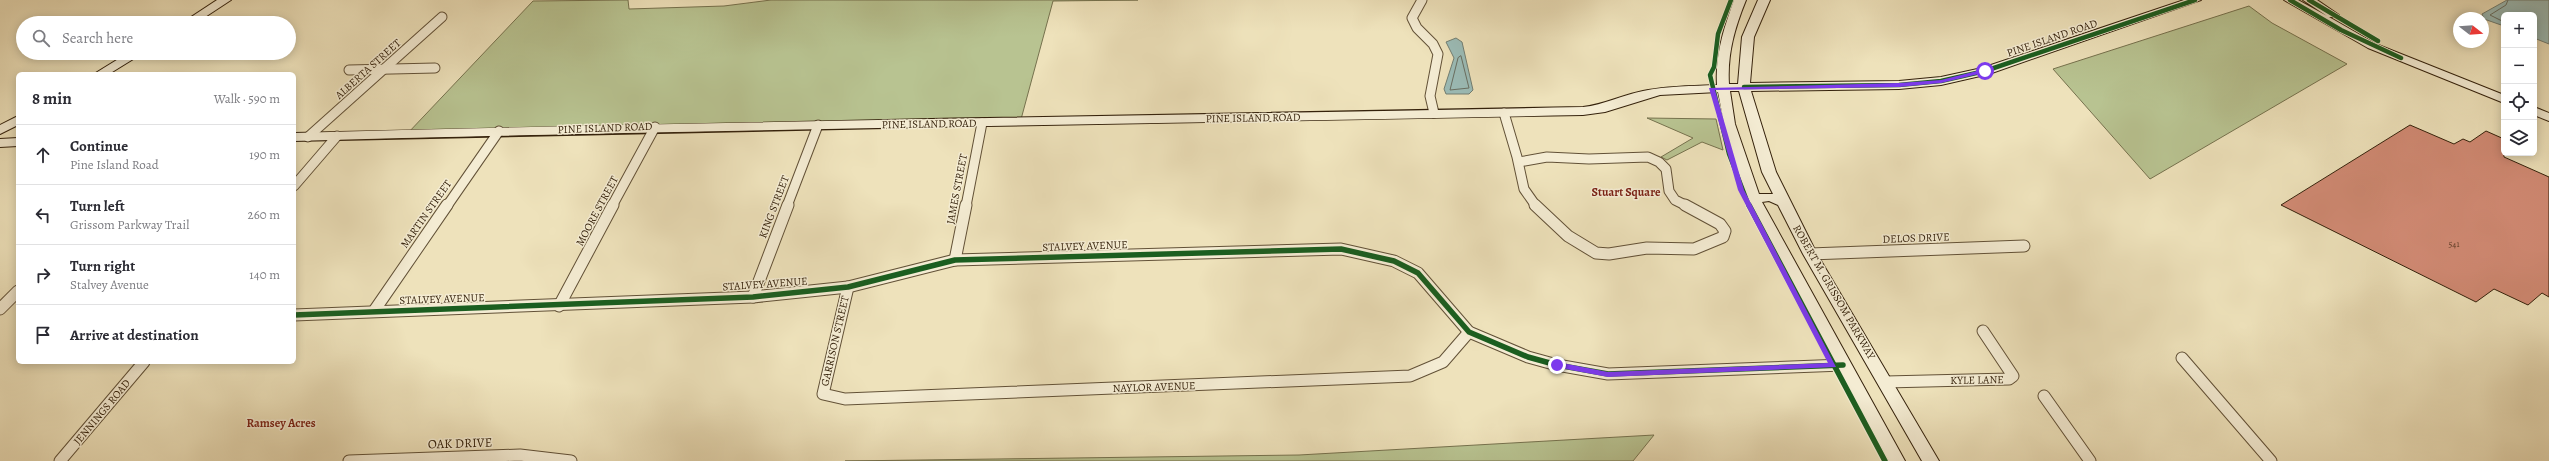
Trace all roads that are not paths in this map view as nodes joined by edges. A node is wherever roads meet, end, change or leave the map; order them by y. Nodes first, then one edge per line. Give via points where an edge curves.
1 (224, 0) edge
2 (1422, 0) edge
3 (1740, 0) edge
4 (1764, 0) edge
5 (2196, 0) edge
6 (2290, 0) edge
7 (2309, 0) edge
8 (199, 16) edge
9 (442, 17) dead end
10 (125, 60) edge
11 (384, 68) junction
12 (435, 68) dead end
13 (349, 70) dead end
14 (104, 72) edge
15 (1744, 87) junction
16 (1722, 88) junction
17 (2501, 91) edge
18 (2501, 98) edge
19 (2537, 105) edge
20 (2549, 110) edge
21 (2537, 112) edge
22 (1504, 113) junction
23 (1434, 114) junction
24 (2549, 117) edge
25 (16, 121) edge
26 (982, 123) junction
27 (818, 125) junction
28 (655, 127) junction
29 (0, 130) edge
30 (499, 131) junction
31 (337, 136) junction
32 (296, 137) edge
33 (308, 137) junction
34 (16, 142) edge
35 (0, 143) edge
36 (1519, 162) junction
37 (296, 184) edge
38 (1754, 198) junction
39 (1784, 202) junction
40 (2024, 246) dead end
41 (1810, 254) junction
42 (955, 260) junction
43 (848, 287) junction
44 (16, 293) edge
45 (753, 297) junction
46 (560, 306) junction
47 (0, 309) edge
48 (374, 311) junction
49 (296, 315) edge
50 (1983, 331) dead end
51 (1469, 332) junction
52 (2182, 358) dead end
53 (142, 364) edge
54 (1843, 365) junction
55 (1886, 382) junction
56 (823, 394) joint
57 (2044, 396) dead end
58 (60, 461) edge
59 (349, 461) edge
60 (571, 461) edge
61 (1896, 461) edge
62 (1931, 461) edge
63 (2090, 461) edge
64 (2271, 461) edge

1 - 8 street
2 - 23 street via 1412,18 1415,26 1437,49 1430,96
3 - 16 street via 1724,44
4 - 15 street, ROBERT M. GRISSOM PARKWAY via 1748,37
5 - 15 street, PINE ISLAND ROAD via 1985,71 1941,81 1899,85
6 - 18 street via 2372,46
7 - 17 street via 2372,38
9 - 11 street, ALBERTA STREET
10 - 14 street
11 - 12 street
11 - 13 street
11 - 33 street, ALBERTA STREET
15 - 16 street, PINE ISLAND ROAD
15 - 39 street, ROBERT M. GRISSOM PARKWAY via 1756,133
16 - 22 street, PINE ISLAND ROAD via 1660,91 1600,109
16 - 38 street via 1736,154
19 - 20 street
21 - 24 street
22 - 23 street, PINE ISLAND ROAD
22 - 36 street
23 - 26 street, PINE ISLAND ROAD
25 - 29 street
26 - 27 street, PINE ISLAND ROAD
26 - 42 street, JAMES STREET
27 - 28 street, PINE ISLAND ROAD
27 - 45 street, KING STREET
28 - 30 street, PINE ISLAND ROAD
28 - 46 street, MOORE STREET
30 - 31 street, PINE ISLAND ROAD
30 - 48 street, MARTIN STREET
31 - 33 street, PINE ISLAND ROAD
31 - 37 street
32 - 33 street, PINE ISLAND ROAD
34 - 35 street
36 - 36 street via 1525,192 1535,206 1584,248 1596,253 1614,254 1654,248 1688,251 1708,246 1723,237 1725,231 1720,224 1675,200 1669,191 1666,169 1648,157 1547,157
38 - 39 street via 1770,197
38 - 54 street
39 - 41 street, ROBERT M. GRISSOM PARKWAY
40 - 41 street, DELOS DRIVE
41 - 55 street, ROBERT M. GRISSOM PARKWAY
42 - 43 street, STALVEY AVENUE
42 - 51 street, STALVEY AVENUE via 1341,249 1394,261 1418,273
43 - 45 street, STALVEY AVENUE
43 - 56 street, GARRISON STREET
44 - 47 street
45 - 46 street, STALVEY AVENUE
46 - 48 street, STALVEY AVENUE
48 - 49 street, STALVEY AVENUE
50 - 55 street, KYLE LANE via 2013,376 2009,379
51 - 54 street, STALVEY AVENUE via 1528,357 1608,374
51 - 56 street, NAYLOR AVENUE via 1443,362 1410,376 845,399
52 - 64 street
53 - 58 street, JENNINGS ROAD
54 - 61 street
55 - 62 street, ROBERT M. GRISSOM PARKWAY
57 - 63 street
59 - 60 street, OAK DRIVE via 520,455

